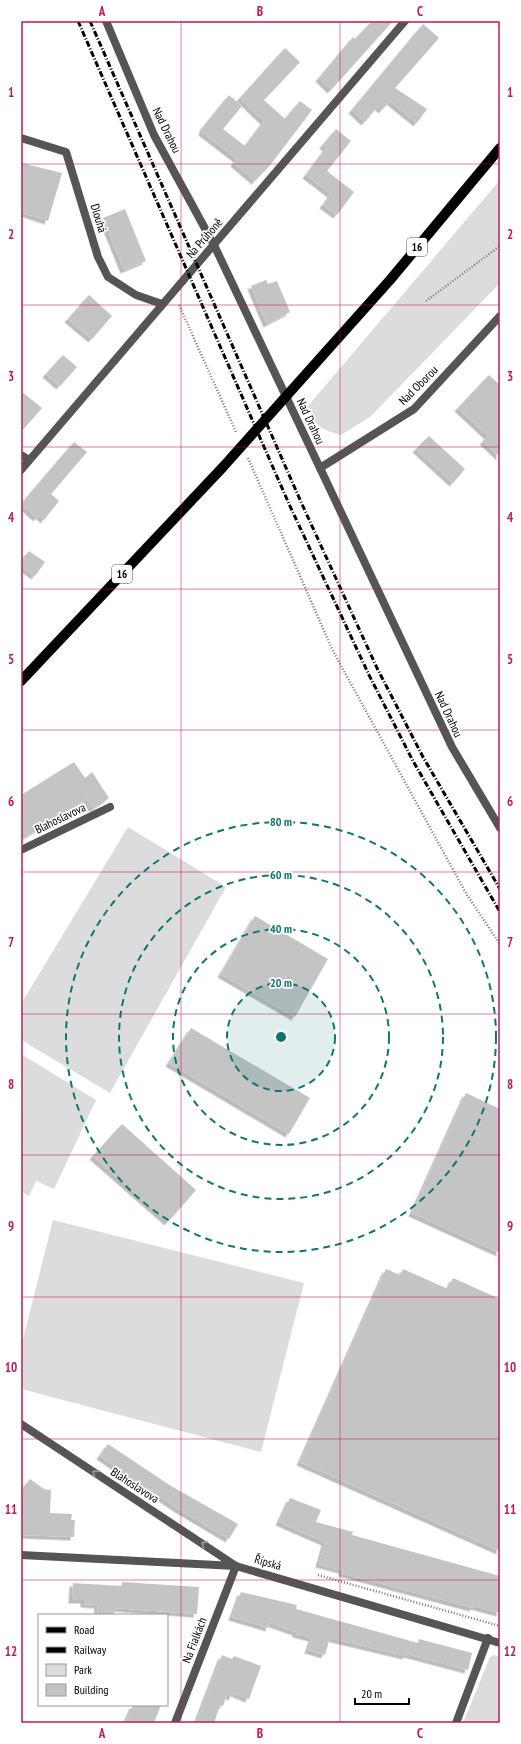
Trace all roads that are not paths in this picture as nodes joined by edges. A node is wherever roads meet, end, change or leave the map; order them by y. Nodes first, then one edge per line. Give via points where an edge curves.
1 (106, 21) edge
2 (405, 21) edge
3 (21, 138) edge
4 (500, 148) edge
5 (214, 245) junction
6 (162, 304) junction
7 (500, 316) edge
8 (21, 455) edge
9 (29, 460) junction
10 (320, 468) junction
11 (21, 470) edge
12 (21, 681) edge
13 (110, 807) dead end
14 (500, 828) edge
15 (21, 850) edge
16 (21, 1424) edge
17 (21, 1555) edge
18 (236, 1566) junction
19 (488, 1638) junction
20 (500, 1643) edge
21 (175, 1723) edge
22 (456, 1723) edge

1 - 5 street, Nad Drahou via 154,135
2 - 5 street, Na Průhoně
3 - 6 street, Dlouhá via 66,152 98,257 108,277 136,295
4 - 12 main road, 16 via 390,280 222,467
5 - 6 street, Na Průhoně
5 - 10 street, Nad Drahou
6 - 9 street, Na Průhoně
7 - 10 street, Nad Oborou via 414,409
8 - 9 street
9 - 11 street, Na Průhoně
10 - 14 street, Nad Drahou via 452,747
13 - 15 street, Blahoslavova
18 -> 16 street, Blahoslavova
17 - 18 street, Řípská
18 - 19 street, Řípská
18 - 21 street, Na Fialkách
19 - 20 street, Řípská
19 - 22 street

